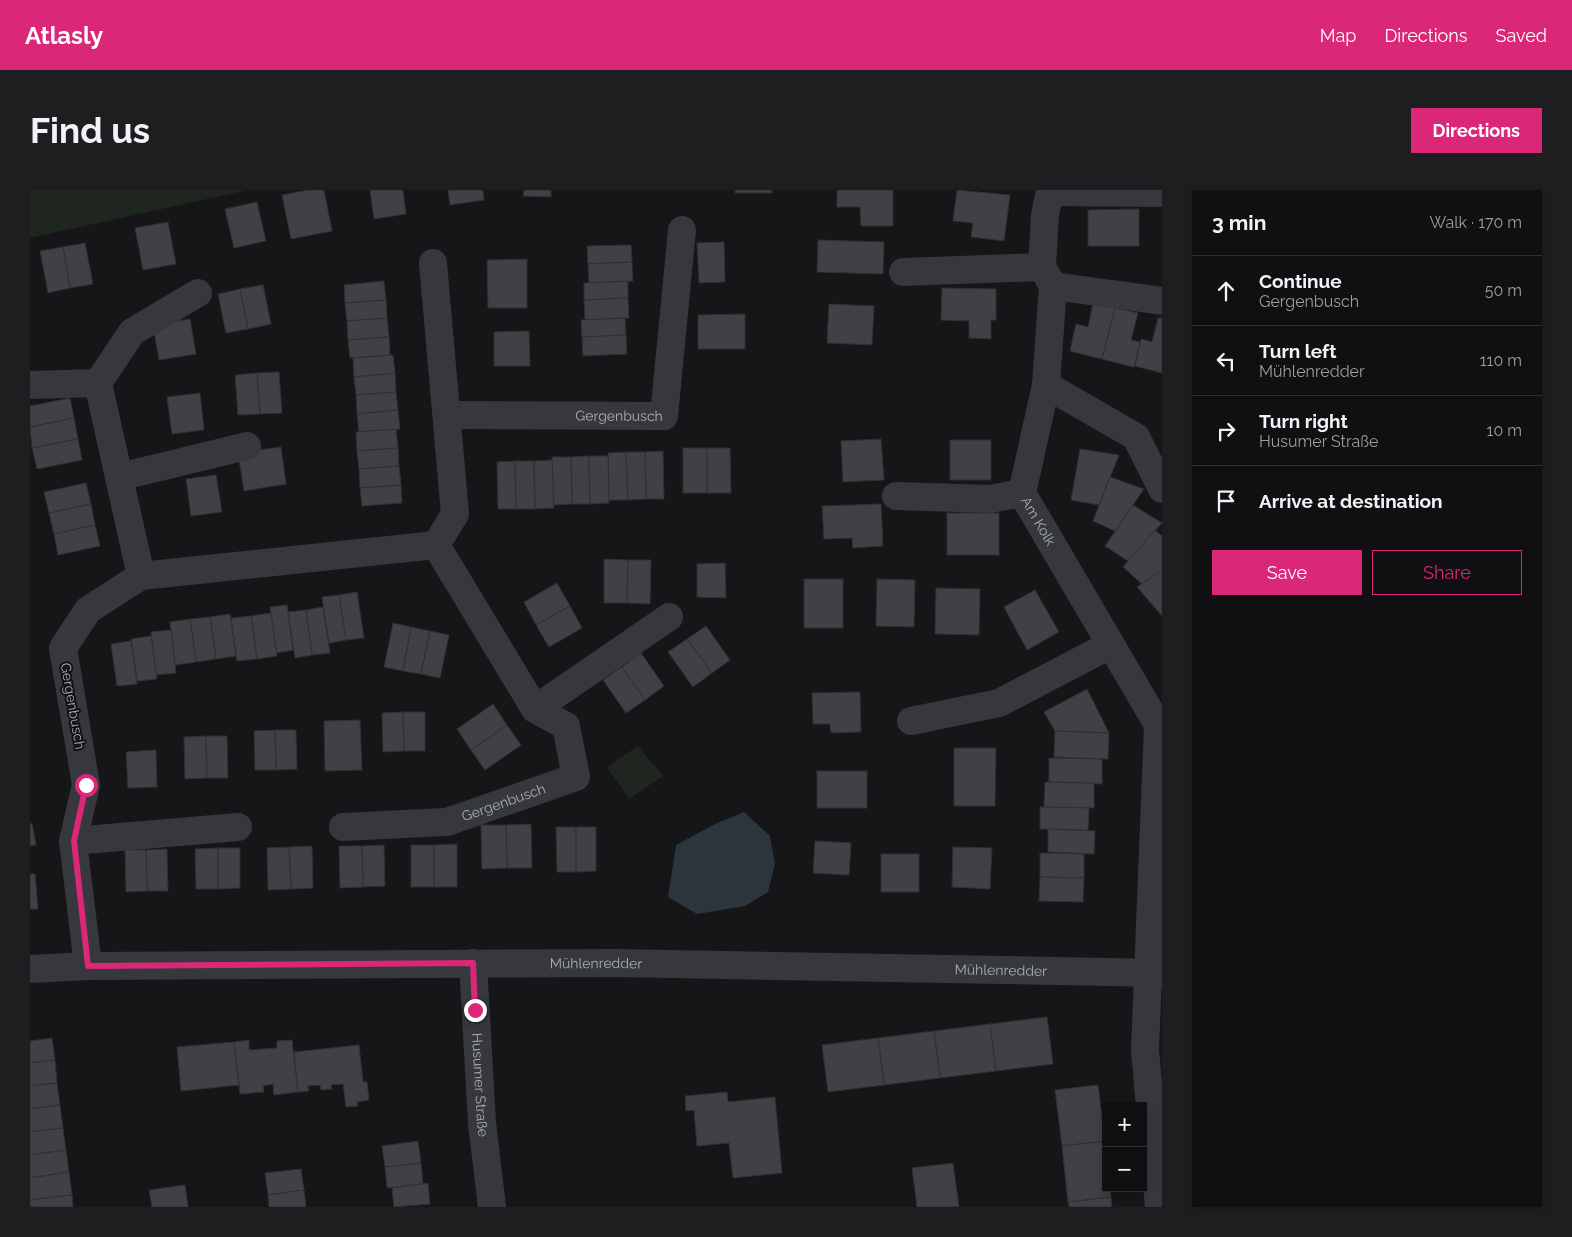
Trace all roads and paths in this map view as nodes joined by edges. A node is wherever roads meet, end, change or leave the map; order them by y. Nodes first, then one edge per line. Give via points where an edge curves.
1 (1050, 191) edge
2 (1162, 193) edge
3 (682, 230) dead end
4 (434, 263) dead end
5 (903, 272) dead end
6 (1047, 276) junction
7 (198, 293) dead end
8 (1162, 301) edge
9 (98, 382) junction
10 (30, 385) edge
11 (1046, 385) junction
12 (448, 415) junction
13 (247, 446) dead end
14 (119, 477) junction
15 (1162, 489) edge
16 (1022, 493) junction
17 (896, 496) dead end
18 (436, 545) junction
19 (141, 576) junction
20 (669, 617) dead end
21 (1110, 645) junction
22 (535, 709) junction
23 (910, 721) dead end
24 (1159, 777) edge
25 (343, 826) dead end
26 (238, 827) dead end
27 (74, 841) junction
28 (473, 963) junction
29 (88, 966) junction
30 (30, 969) edge
31 (1154, 973) edge
32 (492, 1207) edge
33 (1159, 1207) edge

1 - 2 street, Am Kolk
1 - 6 street, Am Kolk via 1046,216
3 - 12 street, Gergenbusch via 664,416
4 - 12 street
5 - 6 street
6 - 8 street
6 - 11 street, Am Kolk
7 - 9 street via 132,332
9 - 10 street
9 - 14 street
11 - 15 street via 1136,437
11 - 16 street, Am Kolk
12 - 18 street via 455,514
13 - 14 street
14 - 19 street
16 - 17 street via 990,499
16 - 21 street, Am Kolk
18 - 19 street, Gergenbusch
18 - 22 street
19 - 27 street, Gergenbusch via 88,610 63,648 86,785
20 - 22 street
21 - 23 street via 999,703
21 - 24 street, Am Kolk via 1158,725
22 - 25 street, Gergenbusch via 566,726 576,777 447,822
24 - 31 street, Am Kolk
26 - 27 street
27 - 29 street, Gergenbusch
28 - 29 street, Mühlenredder
28 - 31 street, Mühlenredder
28 - 32 street, Husumer Straße via 482,1123
29 - 30 street, Mühlenredder
31 - 33 street, Am Kolk via 1145,1050

